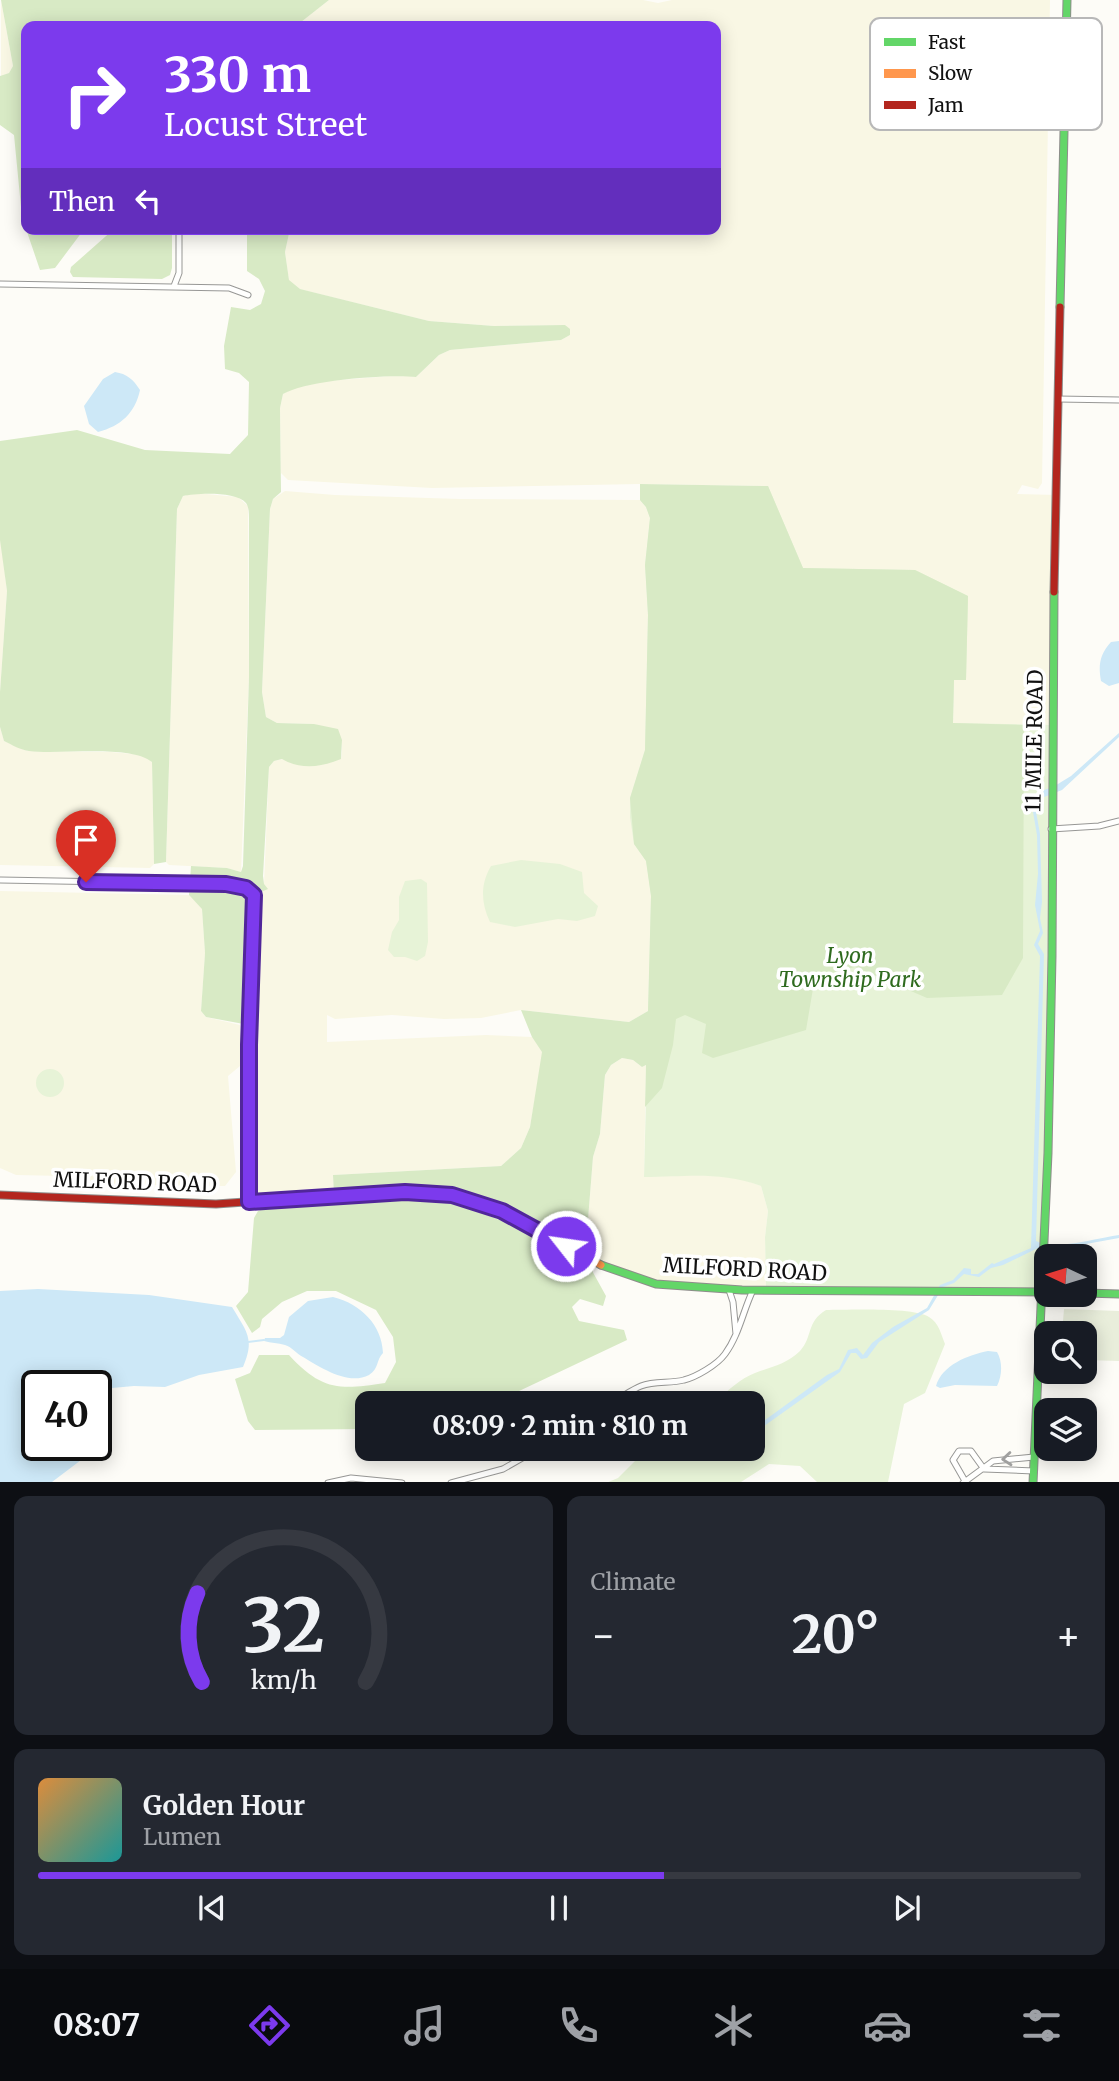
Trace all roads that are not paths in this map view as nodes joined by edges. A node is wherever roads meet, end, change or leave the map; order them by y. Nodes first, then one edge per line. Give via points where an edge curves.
1 (1067, 0) edge
2 (1067, 18) edge
3 (1064, 130) edge
4 (179, 235) edge
5 (0, 284) edge
6 (174, 286) junction
7 (248, 295) dead end
8 (1058, 398) junction
9 (1119, 400) edge
10 (1119, 821) edge
11 (1051, 829) junction
12 (0, 880) edge
13 (0, 1195) edge
14 (249, 1202) junction
15 (1044, 1244) edge
16 (729, 1290) junction
17 (753, 1290) junction
18 (1034, 1292) edge
19 (1097, 1293) edge
20 (1119, 1294) edge
21 (1044, 1307) edge
22 (736, 1334) junction
23 (632, 1391) edge
24 (1038, 1398) edge
25 (1034, 1457) edge
26 (517, 1461) edge
27 (1034, 1461) edge
28 (984, 1469) junction
29 (1034, 1471) junction
30 (367, 1481) edge
31 (328, 1482) edge
32 (402, 1482) edge
33 (451, 1482) edge
34 (964, 1482) edge
35 (1033, 1482) edge

1 - 2 street, 11 MILE ROAD
3 - 8 street, 11 MILE ROAD
4 - 6 street via 179,273
5 - 6 street
6 - 7 street via 229,288
8 - 9 street
8 - 11 street, 11 MILE ROAD
10 - 11 street
11 - 15 street, 11 MILE ROAD
12 - 14 street via 226,884 246,888 254,895
13 - 14 street, MILFORD ROAD
14 - 16 street, MILFORD ROAD via 405,1192 452,1195 502,1211 624,1275 677,1287
16 - 17 street, MILFORD ROAD
16 - 22 street
17 - 18 street, MILFORD ROAD
17 - 22 street
19 - 20 street
21 - 24 street, 11 MILE ROAD
22 - 23 street via 724,1356 708,1368 683,1381 657,1381
25 -> 28 street via 1001,1459
26 - 33 street
27 - 29 street, 11 MILE ROAD
28 - 29 street
28 - 34 street
28 - 34 street via 971,1451 959,1451 953,1460
29 - 35 street, 11 MILE ROAD
30 - 31 street
30 - 32 street

